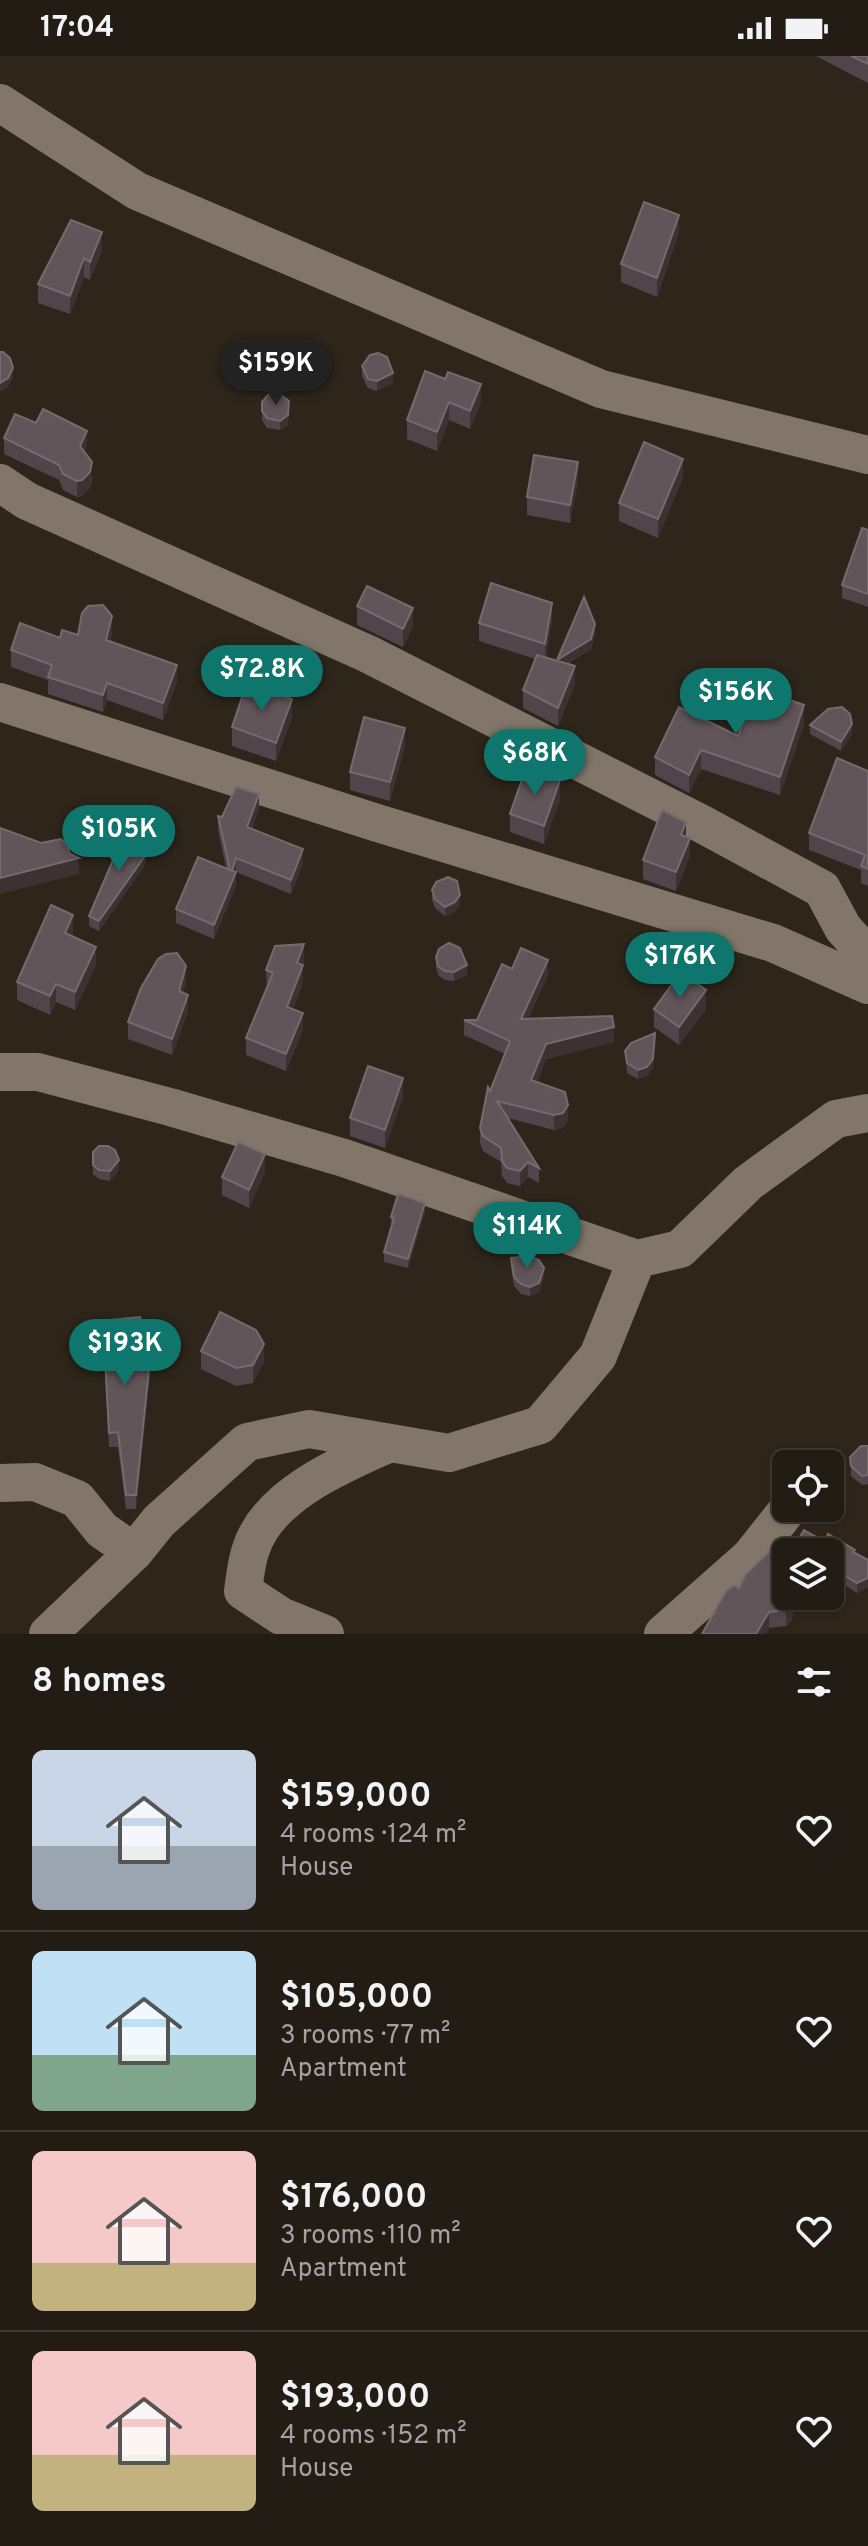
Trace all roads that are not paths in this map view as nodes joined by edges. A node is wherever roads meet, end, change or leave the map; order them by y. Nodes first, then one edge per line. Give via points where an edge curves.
1 (0, 103) edge
2 (868, 455) edge
3 (0, 483) edge
4 (0, 702) edge
5 (868, 956) edge
6 (868, 985) edge
7 (0, 1072) edge
8 (868, 1113) edge
9 (637, 1259) junction
10 (449, 1453) junction
11 (0, 1483) edge
12 (778, 1522) edge
13 (134, 1552) junction
14 (48, 1634) edge
15 (325, 1634) edge
16 (663, 1634) edge

1 - 2 street via 137,191 601,389
3 - 5 street via 27,501 368,654 822,889 843,928
4 - 6 street via 773,943
7 - 9 street via 38,1072 184,1111 344,1158
8 - 9 street via 836,1119 748,1183 680,1249
9 - 10 street via 598,1356 540,1425
10 - 13 street via 309,1429 247,1442 159,1521
10 - 15 street via 390,1443 284,1500 264,1523 251,1548 243,1591 281,1616
11 - 13 street via 35,1482 77,1499 102,1530
12 - 16 street via 750,1557
13 - 14 street

